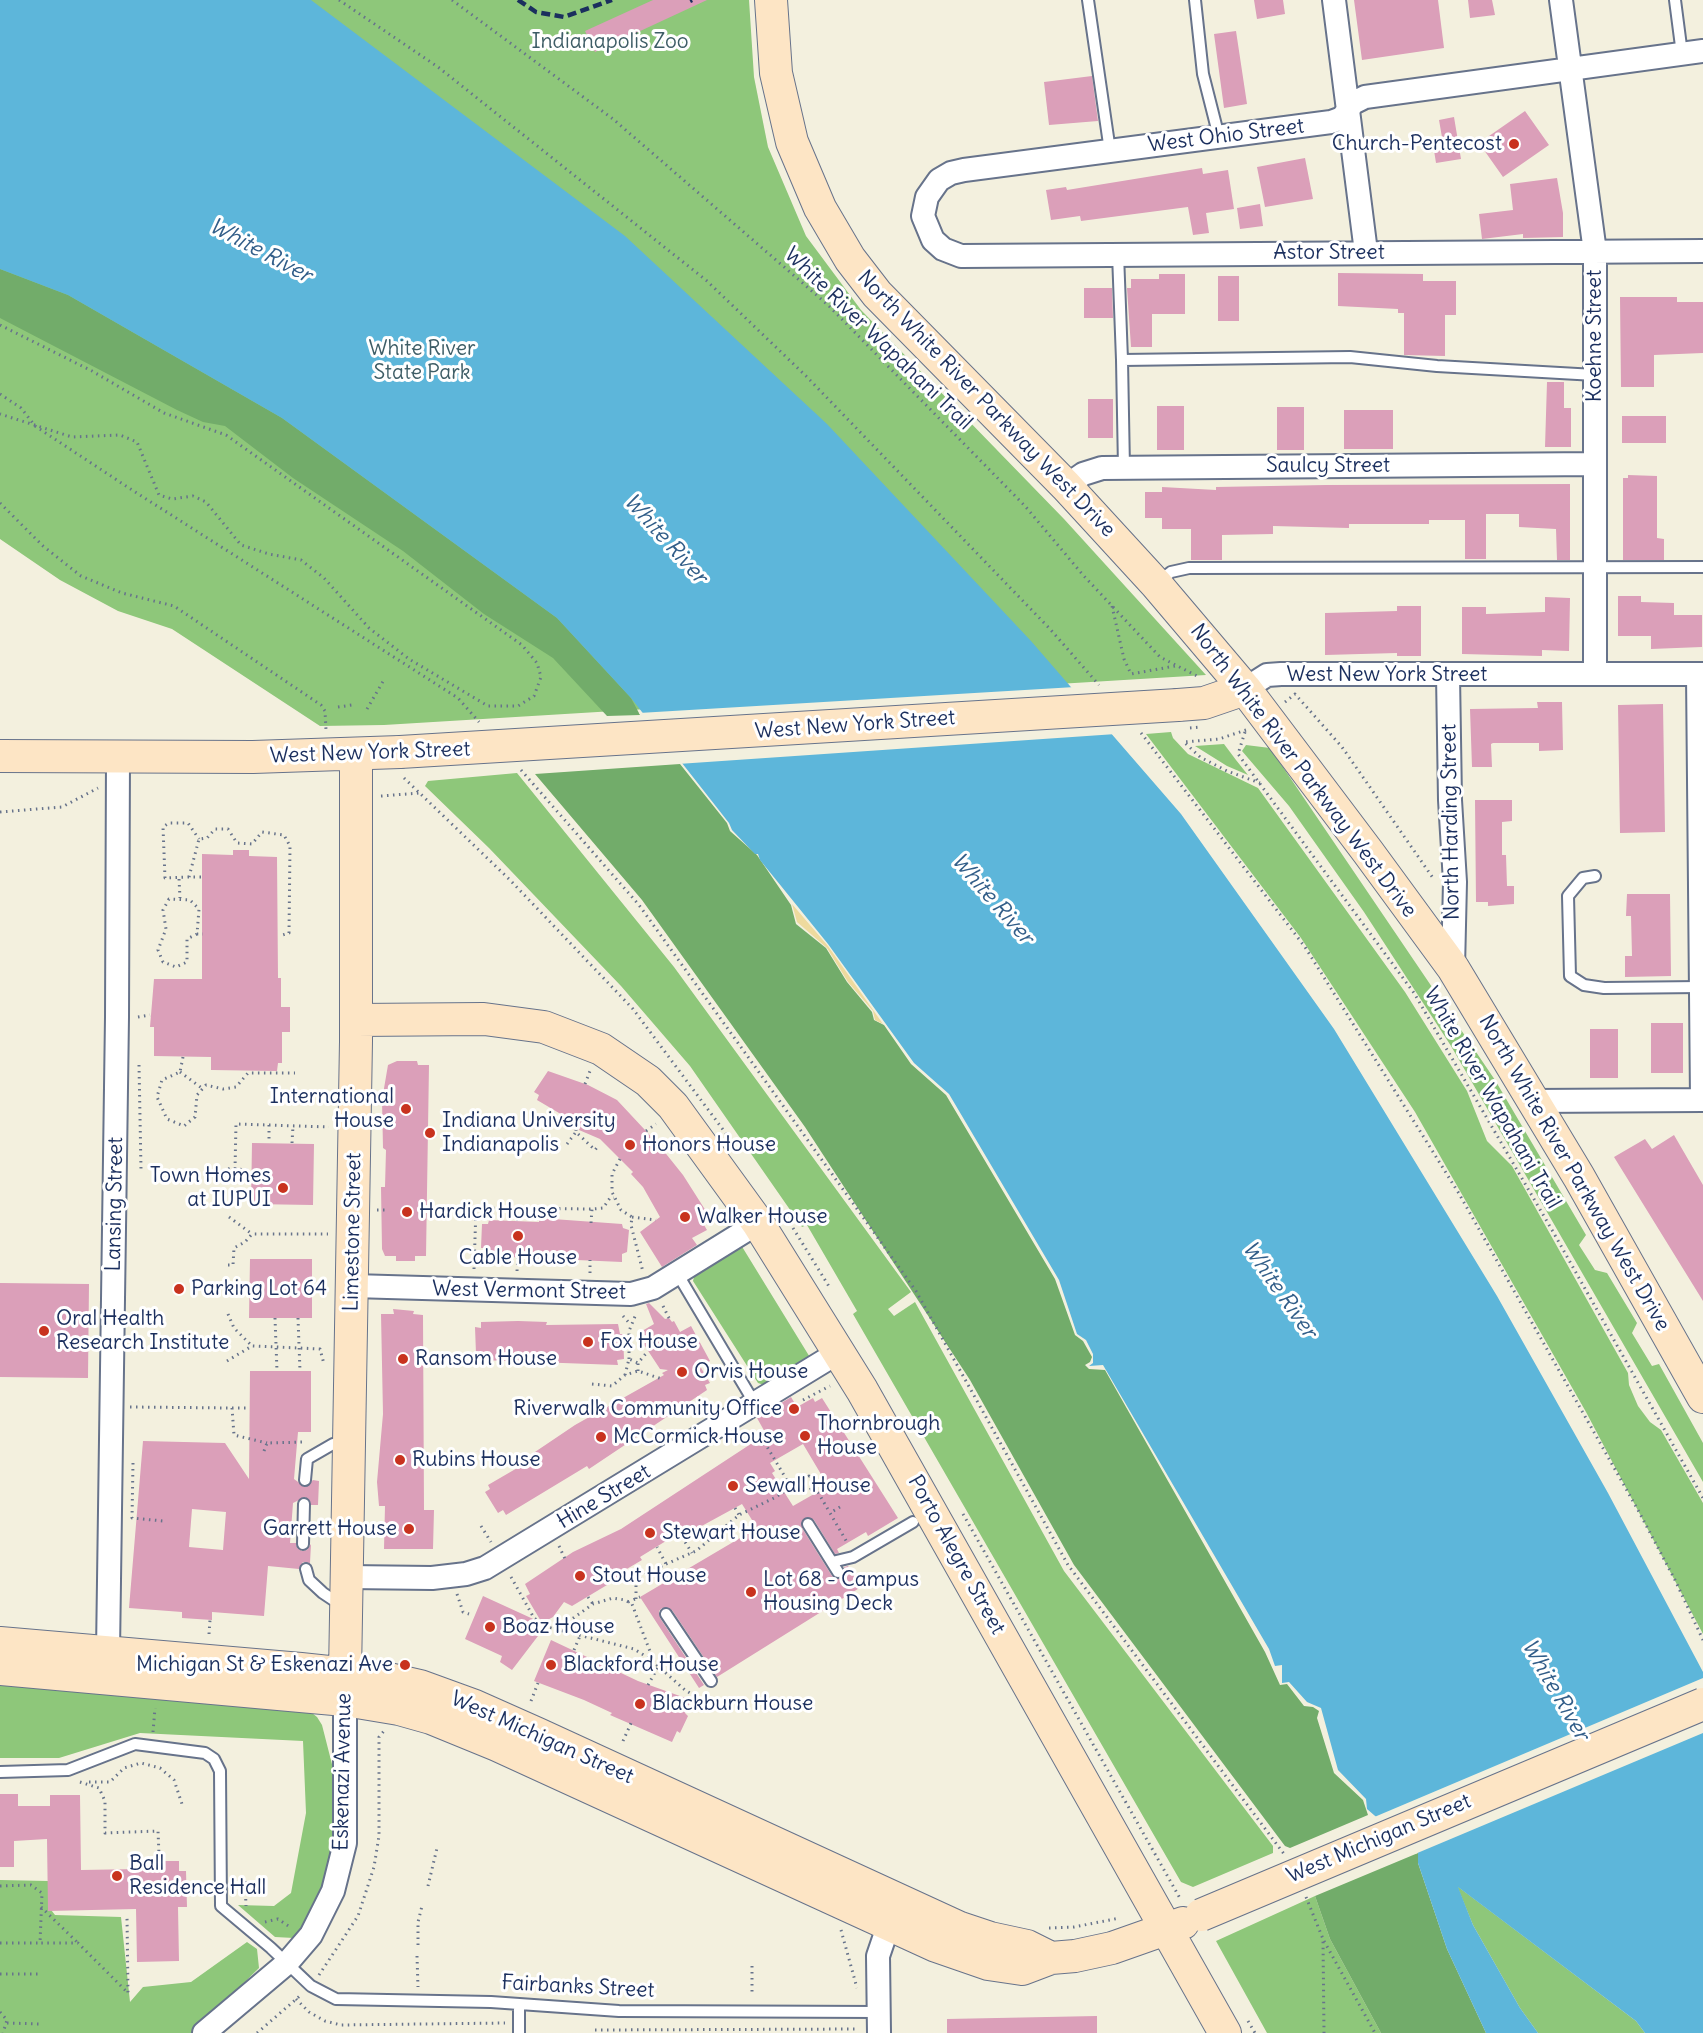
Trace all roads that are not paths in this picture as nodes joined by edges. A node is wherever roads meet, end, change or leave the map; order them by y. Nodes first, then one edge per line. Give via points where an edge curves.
1 (773, 0) edge
2 (1088, 0) edge
3 (1195, 0) edge
4 (1334, 0) edge
5 (1561, 0) edge
6 (1675, 0) edge
7 (1693, 53) edge
8 (1569, 70) junction
9 (1348, 110) junction
10 (1219, 137) junction
11 (1110, 151) junction
12 (1703, 251) edge
13 (1366, 252) junction
14 (1595, 252) junction
15 (954, 254) joint
16 (1118, 254) junction
17 (1122, 360) junction
18 (1595, 375) junction
19 (1595, 464) junction
20 (1124, 468) junction
21 (1066, 486) junction
22 (1595, 567) junction
23 (1703, 567) edge
24 (1156, 584) junction
25 (1595, 674) junction
26 (1700, 674) edge
27 (1448, 675) junction
28 (1245, 689) junction
29 (356, 755) junction
30 (0, 756) edge
31 (118, 757) junction
32 (1701, 793) edge
33 (1595, 876) dead end
34 (1454, 968) junction
35 (1701, 987) junction
36 (356, 1020) junction
37 (1702, 1100) edge
38 (1532, 1101) junction
39 (758, 1223) junction
40 (677, 1273) junction
41 (353, 1286) junction
42 (840, 1352) junction
43 (1703, 1397) edge
44 (755, 1404) junction
45 (333, 1444) dead end
46 (305, 1480) dead end
47 (304, 1504) dead end
48 (913, 1522) dead end
49 (808, 1524) dead end
50 (303, 1544) dead end
51 (832, 1562) junction
52 (306, 1569) dead end
53 (838, 1572) dead end
54 (348, 1577) junction
55 (347, 1608) junction
56 (666, 1614) dead end
57 (0, 1643) edge
58 (108, 1651) junction
59 (0, 1669) edge
60 (711, 1681) dead end
61 (345, 1686) junction
62 (1703, 1704) edge
63 (0, 1772) edge
64 (893, 1912) junction
65 (1166, 1930) junction
66 (287, 1963) junction
67 (519, 2004) junction
68 (872, 2025) edge
69 (204, 2033) edge
70 (519, 2033) edge
71 (1225, 2033) edge

1 - 21 main road, North White River Parkway West Drive via 772,43 783,112 807,180 834,234 877,294
2 - 11 lane
3 - 10 lane via 1203,74
4 - 9 street
5 - 8 street, Koehne Street
6 - 7 lane
7 - 8 street, West Ohio Street
8 - 9 street, West Ohio Street via 1365,97
8 - 14 street, Koehne Street
9 - 10 street, West Ohio Street via 1342,118 1330,122
9 - 13 street
10 - 11 street, West Ohio Street
11 - 15 street, West Ohio Street via 964,170 939,180 927,197 924,223 933,240
12 - 14 street, Astor Street
13 - 14 street, Astor Street
13 - 16 street, Astor Street
14 - 18 street, Koehne Street
15 - 16 street, Astor Street
16 - 17 lane
17 - 18 lane via 1350,357
17 - 20 lane
18 - 19 street, Koehne Street
19 - 20 street, Saulcy Street
19 - 22 street, Koehne Street
20 - 21 street, Saulcy Street via 1102,468 1083,474
21 - 24 main road, North White River Parkway West Drive
22 - 23 lane
22 - 24 lane via 1189,568 1171,572
22 - 25 street, Koehne Street
24 - 28 main road, North White River Parkway West Drive
25 - 26 street, West New York Street
25 - 27 street, West New York Street
26 - 32 street
27 - 28 street, West New York Street via 1267,675
27 - 34 street, North Harding Street
28 - 29 main road, West New York Street, bridge via 1204,703 1178,705
28 - 34 main road, North White River Parkway West Drive
29 - 31 main road, West New York Street
29 - 36 main road, Limestone Street
30 - 31 main road, West New York Street
31 - 58 street, Lansing Street via 123,1407
32 - 35 street
33 - 35 lane via 1582,878 1568,896 1570,976 1584,985 1604,988
34 - 38 main road, North White River Parkway West Drive
35 - 37 street
36 - 39 main road, Porto Alegre Street via 517,1022 564,1033 601,1049 648,1081 673,1106
36 - 41 main road, Limestone Street
37 - 38 street
38 - 43 main road, North White River Parkway West Drive
39 - 40 street, West Vermont Street
39 - 42 main road, Porto Alegre Street
40 - 41 street, West Vermont Street via 654,1297
40 - 44 lane
41 - 54 main road, Limestone Street
42 - 44 street, Hine Street
42 - 65 main road, Porto Alegre Street
44 - 54 street, Hine Street via 485,1568 432,1578
45 - 46 lane via 307,1459
47 - 50 lane
48 - 51 lane via 853,1557
49 - 51 lane
51 - 53 lane
52 - 55 lane via 309,1580
54 - 55 main road, Limestone Street
55 - 61 main road, Limestone Street
56 - 60 lane
57 - 58 main road, West Michigan Street
58 - 61 main road, West Michigan Street
59 - 61 main road, West Michigan Street
61 - 64 main road, West Michigan Street via 463,1730
61 - 66 street, Eskenazi Avenue via 345,1843 340,1868 323,1914
62 - 65 main road, West Michigan Street, bridge
63 - 66 lane, Fairbanks Street via 68,1770 135,1744 201,1752 217,1763 220,1773 221,1906
64 - 65 main road, West Michigan Street via 953,1953 1022,1969 1051,1958 1101,1952
64 - 68 street via 878,1956
65 - 71 main road, Porto Alegre Street
66 - 67 lane, Fairbanks Street via 311,1986 336,1999
66 - 69 street, Eskenazi Avenue
67 - 68 lane, Fairbanks Street
67 - 70 lane

